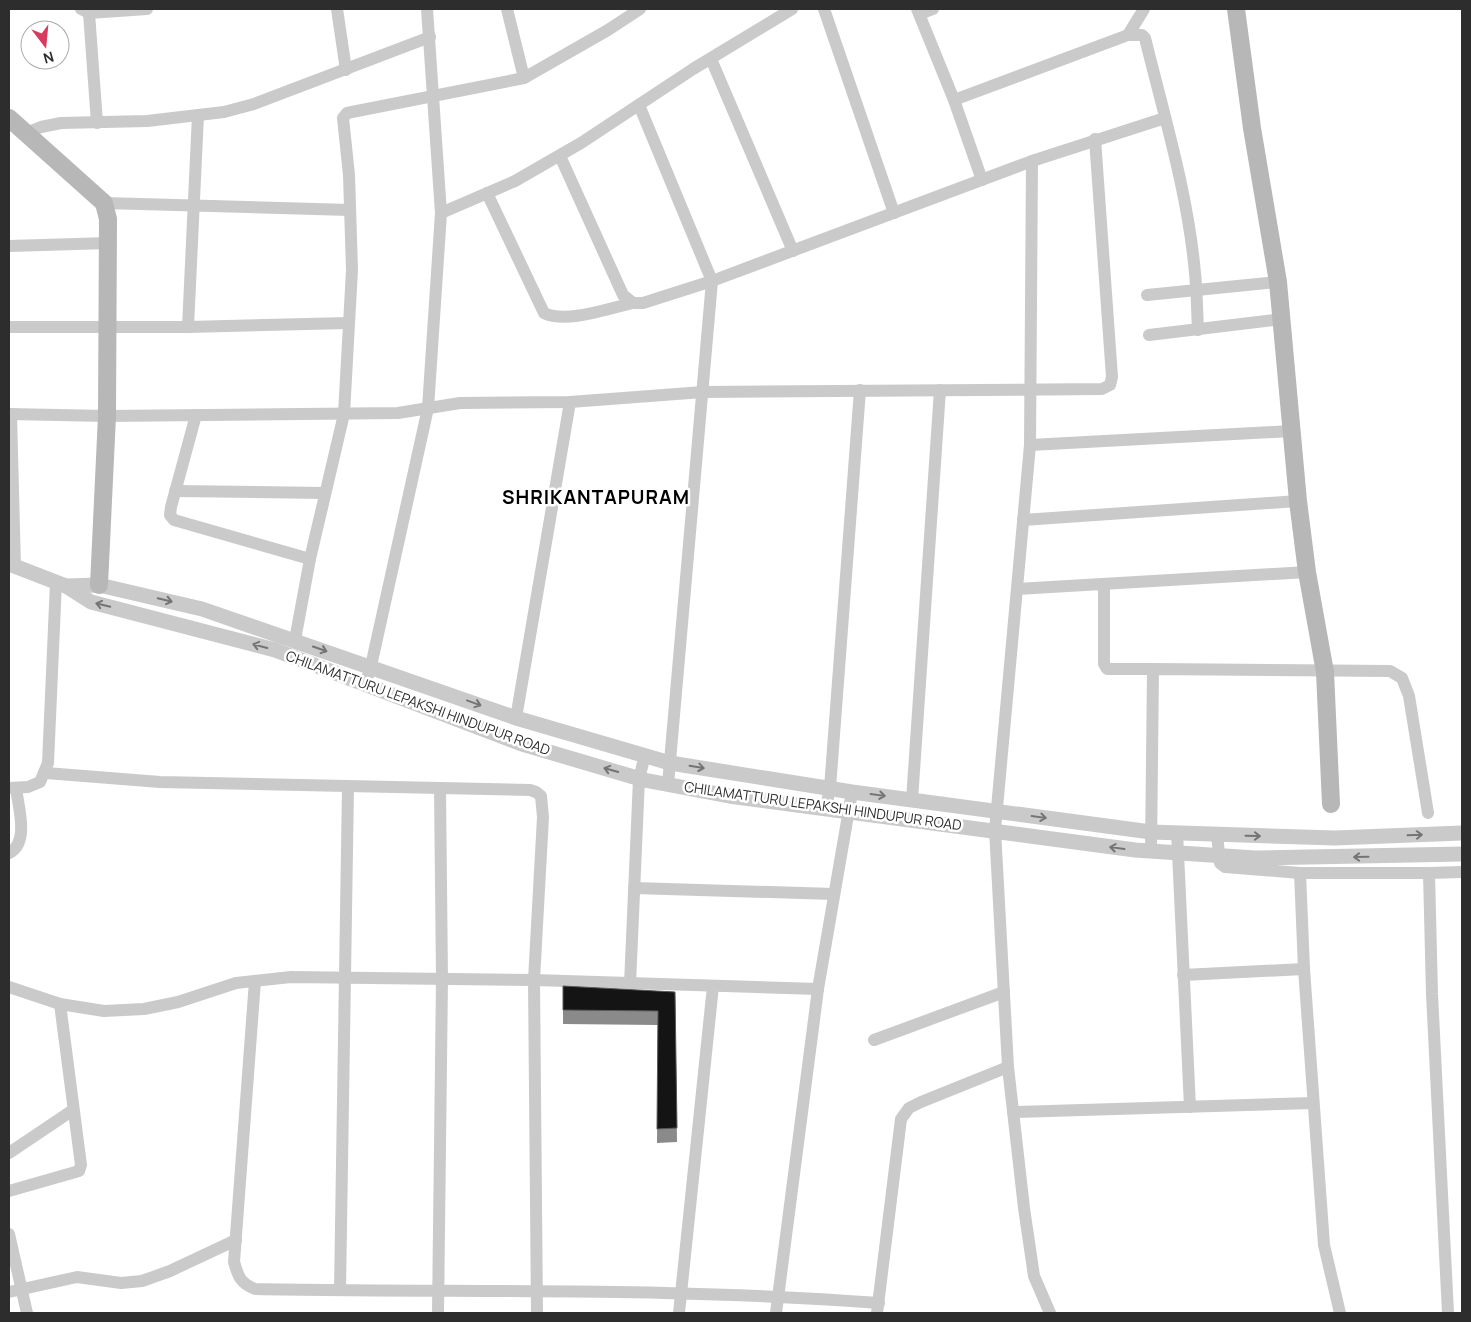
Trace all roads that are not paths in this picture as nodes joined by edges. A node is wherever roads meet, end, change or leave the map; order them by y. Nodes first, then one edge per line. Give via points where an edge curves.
1 (147, 9) edge
2 (337, 9) edge
3 (427, 9) edge
4 (508, 9) edge
5 (792, 9) edge
6 (824, 9) edge
7 (932, 9) edge
8 (1144, 9) edge
9 (1236, 9) edge
10 (85, 11) edge
11 (633, 11) edge
12 (919, 12) edge
13 (777, 13) edge
14 (1128, 35) junction
15 (430, 37) junction
16 (711, 58) junction
17 (346, 70) junction
18 (524, 78) junction
19 (432, 97) junction
20 (954, 100) junction
21 (639, 105) junction
22 (198, 115) junction
23 (9, 118) edge
24 (1165, 118) junction
25 (97, 123) junction
26 (26, 133) junction
27 (1095, 139) junction
28 (560, 156) junction
29 (1032, 161) junction
30 (982, 180) junction
31 (487, 193) junction
32 (104, 203) junction
33 (194, 204) junction
34 (350, 210) junction
35 (442, 212) junction
36 (894, 213) junction
37 (109, 243) junction
38 (9, 246) edge
39 (793, 251) junction
40 (712, 281) junction
41 (1278, 282) junction
42 (1196, 292) junction
43 (1147, 295) dead end
44 (633, 303) junction
45 (1282, 319) junction
46 (349, 323) junction
47 (107, 326) junction
48 (9, 327) edge
49 (188, 327) junction
50 (1198, 330) junction
51 (1149, 335) dead end
52 (860, 390) junction
53 (940, 390) junction
54 (1031, 391) junction
55 (703, 392) junction
56 (570, 402) junction
57 (428, 408) junction
58 (10, 414) edge
59 (344, 414) junction
60 (196, 415) junction
61 (106, 416) junction
62 (1292, 431) junction
63 (1030, 445) junction
64 (175, 491) junction
65 (325, 493) junction
66 (1298, 501) junction
67 (1023, 520) junction
68 (310, 559) junction
69 (12, 565) edge
70 (1307, 572) junction
71 (61, 584) junction
72 (1104, 584) junction
73 (99, 586) junction
74 (1017, 589) junction
75 (295, 640) junction
76 (371, 666) junction
77 (1154, 669) junction
78 (1325, 672) junction
79 (365, 685) junction
80 (516, 718) junction
81 (644, 756) junction
82 (670, 763) junction
83 (46, 773) junction
84 (640, 779) junction
85 (668, 784) junction
86 (348, 787) junction
87 (12, 788) edge
88 (440, 788) junction
89 (830, 788) junction
90 (852, 792) junction
91 (912, 800) junction
92 (1332, 804) dead end
93 (826, 808) junction
94 (847, 811) junction
95 (995, 811) junction
96 (1428, 812) dead end
97 (995, 830) junction
98 (1151, 832) junction
99 (1177, 832) junction
100 (1462, 833) edge
101 (1217, 836) junction
102 (1150, 852) junction
103 (9, 853) edge
104 (1177, 853) junction
105 (1462, 854) edge
106 (1218, 856) junction
107 (1300, 872) junction
108 (1462, 872) edge
109 (1429, 873) junction
110 (634, 888) junction
111 (834, 894) junction
112 (1304, 969) junction
113 (1183, 975) junction
114 (345, 979) junction
115 (442, 979) junction
116 (534, 980) junction
117 (255, 981) junction
118 (630, 984) junction
119 (713, 986) junction
120 (9, 987) edge
121 (818, 989) junction
122 (1004, 992) junction
123 (60, 1004) junction
124 (874, 1040) dead end
125 (1008, 1067) junction
126 (1313, 1103) junction
127 (1190, 1107) junction
128 (73, 1110) junction
129 (1014, 1112) junction
130 (9, 1153) edge
131 (9, 1191) edge
132 (9, 1234) edge
133 (236, 1240) junction
134 (22, 1289) junction
135 (340, 1290) junction
136 (9, 1292) edge
137 (438, 1292) junction
138 (538, 1292) junction
139 (681, 1294) junction
140 (778, 1295) junction
141 (878, 1308) edge
142 (27, 1313) edge
143 (438, 1313) edge
144 (537, 1313) edge
145 (679, 1313) edge
146 (776, 1313) edge
147 (1050, 1313) edge
148 (1340, 1313) edge
149 (1448, 1313) edge

1 - 10 street
2 - 17 street
3 - 15 street
4 - 18 street
5 - 13 street
6 - 36 street
7 - 12 street
8 - 14 street
9 - 41 main road
10 - 25 street
11 - 18 street
12 - 20 street
13 - 16 street
14 - 20 street
14 - 24 street via 1145,38
15 - 17 street
15 - 19 street
16 - 21 street
16 - 39 street
17 - 22 street via 254,104
18 - 19 street
19 - 34 street via 347,113 343,118
19 - 35 street
20 - 30 street
21 - 28 street
21 - 40 street
22 - 25 street
22 - 33 street
23 - 26 main road
24 - 27 street
24 - 42 street via 1183,197
25 - 26 street via 61,123
26 - 32 main road
27 - 29 street
27 - 54 street via 1112,361 1110,385 1102,389
28 - 31 street
28 - 44 street via 623,295
29 - 30 street
29 - 54 street
30 - 36 street
31 - 35 street
31 - 44 street via 544,314 575,316
32 - 33 street
32 - 37 main road
33 - 34 street
33 - 49 street
34 - 46 street via 352,270
35 - 57 street
36 - 39 street
37 - 38 street
37 - 47 main road
39 - 40 street
40 - 44 street
40 - 55 street
41 - 42 street
41 - 45 main road
42 - 43 street
42 - 50 street
45 - 50 street
45 - 62 main road
46 - 49 street
46 - 59 street
47 - 48 street
47 - 49 street
47 - 61 main road
50 - 51 street
52 - 53 street
52 - 55 street
52 - 89 street
53 - 54 street
53 - 91 street
54 - 63 street
55 - 56 street
55 - 82 street
56 - 57 street via 460,402
56 - 80 street
57 - 59 street via 398,413
57 - 76 street
58 - 61 street
58 - 69 street
59 - 60 street
59 - 65 street
60 - 61 street
60 - 64 street
61 - 73 main road
62 - 63 street
62 - 66 main road
63 - 67 street
64 - 65 street
64 - 68 street via 170,507 174,520
65 - 68 street
66 - 67 street
66 - 70 main road
67 - 74 street
68 - 75 street
69 - 71 street, CHILAMATTURU LEPAKSHI HINDUPUR ROAD
70 - 72 street
70 - 78 main road
71 - 73 street, CHILAMATTURU LEPAKSHI HINDUPUR ROAD
79 -> 71 street, CHILAMATTURU LEPAKSHI HINDUPUR ROAD via 275,650 91,602
71 - 83 street
72 - 74 street
72 - 77 street via 1104,664 1115,670
73 -> 75 street, CHILAMATTURU LEPAKSHI HINDUPUR ROAD via 202,608
74 - 95 street
75 -> 76 street, CHILAMATTURU LEPAKSHI HINDUPUR ROAD
76 - 79 street
76 -> 80 street, CHILAMATTURU LEPAKSHI HINDUPUR ROAD
77 - 78 street
77 - 98 street
78 - 92 main road
78 - 96 street via 1390,671 1402,678 1409,696
84 -> 79 street, CHILAMATTURU LEPAKSHI HINDUPUR ROAD via 522,744
80 - 81 street, CHILAMATTURU LEPAKSHI HINDUPUR ROAD
81 - 82 street, CHILAMATTURU LEPAKSHI HINDUPUR ROAD
81 - 84 street
82 - 85 street
82 -> 89 street, CHILAMATTURU LEPAKSHI HINDUPUR ROAD
83 - 86 street via 160,782
83 - 87 street via 40,782
84 - 85 street, CHILAMATTURU LEPAKSHI HINDUPUR ROAD
84 - 110 street
85 - 93 street, CHILAMATTURU LEPAKSHI HINDUPUR ROAD via 729,796
86 - 88 street
86 - 114 street
87 - 103 street via 21,834 19,843
88 - 115 street
88 - 116 street via 530,790 541,796 543,817
89 - 90 street, CHILAMATTURU LEPAKSHI HINDUPUR ROAD
89 - 93 street
90 -> 91 street, CHILAMATTURU LEPAKSHI HINDUPUR ROAD
90 - 94 street
91 - 95 street, CHILAMATTURU LEPAKSHI HINDUPUR ROAD
93 - 94 street, CHILAMATTURU LEPAKSHI HINDUPUR ROAD
94 - 97 street, CHILAMATTURU LEPAKSHI HINDUPUR ROAD
94 - 111 street
95 - 97 street
95 -> 98 street, CHILAMATTURU LEPAKSHI HINDUPUR ROAD
102 -> 97 street, CHILAMATTURU LEPAKSHI HINDUPUR ROAD
97 - 122 street
98 - 99 street, CHILAMATTURU LEPAKSHI HINDUPUR ROAD
98 - 102 street
99 - 101 street, CHILAMATTURU LEPAKSHI HINDUPUR ROAD
99 - 104 street
101 -> 100 street, CHILAMATTURU LEPAKSHI HINDUPUR ROAD via 1335,838
101 - 106 street
102 - 104 street, CHILAMATTURU LEPAKSHI HINDUPUR ROAD
104 - 106 street, CHILAMATTURU LEPAKSHI HINDUPUR ROAD
104 - 113 street
105 -> 106 street, CHILAMATTURU LEPAKSHI HINDUPUR ROAD
106 - 107 street via 1224,867
107 - 109 street
107 - 112 street
108 - 109 street
109 - 149 street
110 - 111 street
110 - 118 street
111 - 121 street
112 - 113 street
112 - 126 street
113 - 127 street
114 - 115 street
114 - 117 street via 291,977
114 - 135 street
115 - 116 street
115 - 137 street
116 - 118 street
116 - 138 street
117 - 123 street via 236,983 178,1002 144,1009 104,1011
117 - 133 street
118 - 119 street
119 - 121 street
119 - 139 street
120 - 123 street
121 - 140 street
122 - 124 street
122 - 125 street
123 - 128 street
125 - 129 street
125 - 141 street via 920,1102 909,1108 902,1119
126 - 127 street
126 - 148 street via 1324,1245
127 - 129 street
128 - 130 street
128 - 131 street via 79,1171
129 - 147 street via 1034,1276
132 - 134 street
133 - 134 street via 142,1281 121,1283 77,1277
133 - 135 street via 234,1262 238,1277 245,1284 255,1288
134 - 136 street
134 - 142 street
135 - 137 street
137 - 138 street
137 - 143 street
138 - 139 street
138 - 144 street
139 - 140 street
139 - 145 street
140 - 141 street
140 - 146 street

